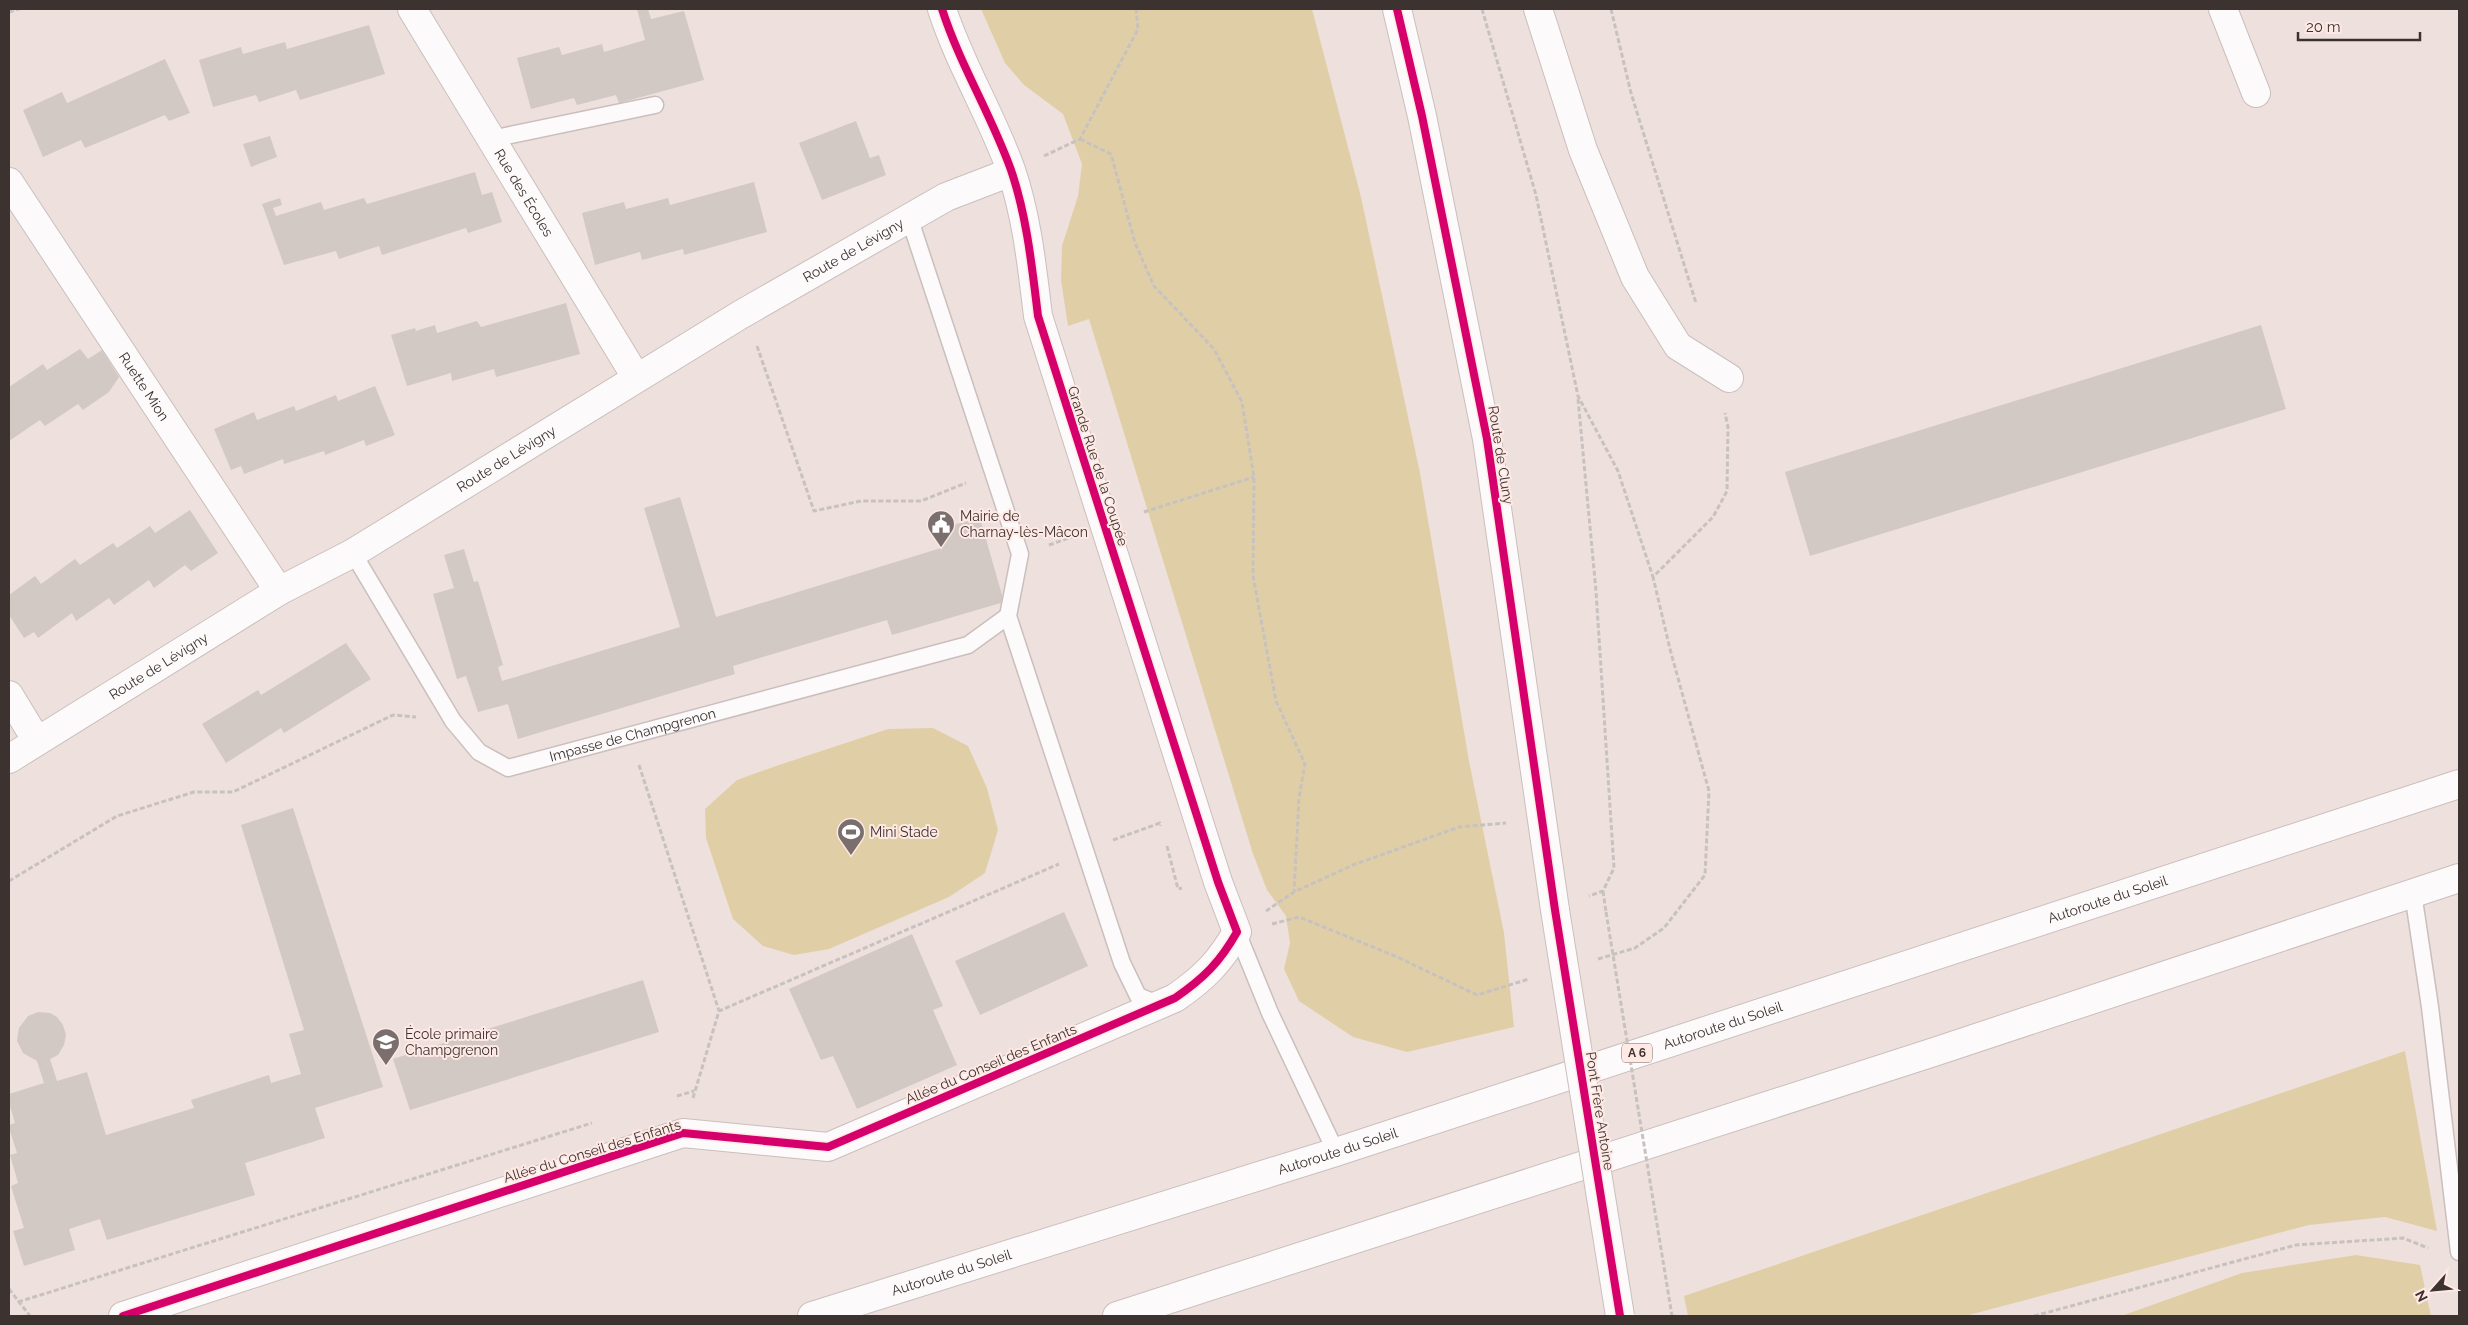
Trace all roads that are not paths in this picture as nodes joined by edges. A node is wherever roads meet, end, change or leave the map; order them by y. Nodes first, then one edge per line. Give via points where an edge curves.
1 (412, 9) edge
2 (942, 9) edge
3 (1397, 9) edge
4 (1538, 9) edge
5 (2223, 9) edge
6 (2256, 93) dead end
7 (655, 105) dead end
8 (491, 139) junction
9 (1012, 172) junction
10 (9, 182) edge
11 (909, 217) junction
12 (1722, 374) road end
13 (636, 377) junction
14 (353, 553) junction
15 (279, 591) junction
16 (1008, 616) junction
17 (9, 695) edge
18 (37, 741) junction
19 (9, 759) edge
20 (2459, 784) edge
21 (2459, 878) edge
22 (2413, 892) junction
23 (1554, 910) joint
24 (1238, 932) junction
25 (1160, 1005) junction
26 (1336, 1152) junction
27 (2459, 1252) edge
28 (123, 1316) edge
29 (812, 1316) edge
30 (1117, 1316) edge
31 (1620, 1316) edge

1 - 8 main road, Rue des Écoles
2 - 9 main road, Grande Rue de la Coupée via 954,46 987,109
3 - 23 main road, Route de Cluny via 1422,116 1487,439
4 - 12 main road via 1583,150 1635,278 1678,346
5 - 6 main road
7 - 8 lane
8 - 13 main road, Rue des Écoles
9 - 11 main road, Route de Lévigny via 946,197
9 - 24 main road, Grande Rue de la Coupée via 1028,238 1038,316 1218,882
10 - 15 main road, Ruette Mion
11 - 13 main road, Route de Lévigny
11 - 16 lane via 1020,554
13 - 14 main road, Route de Lévigny
14 - 15 main road, Route de Lévigny
14 - 16 lane, Impasse de Champgrenon via 454,721 479,752 508,768 968,645
15 - 18 main road, Route de Lévigny
16 - 25 lane via 1122,963 1138,996
17 - 18 main road
18 - 19 main road, Route de Lévigny
20 - 26 main road, Autoroute du Soleil / A 6
21 - 22 main road
22 - 27 lane
22 - 30 main road via 1916,1058
23 - 31 main road, Pont Frère Antoine, bridge
24 - 25 main road, Allée du Conseil des Enfants via 1222,958 1199,982
24 - 26 lane via 1270,1013
25 - 28 main road, Allée du Conseil des Enfants via 828,1148 683,1133
26 - 29 main road, Autoroute du Soleil / A 6

